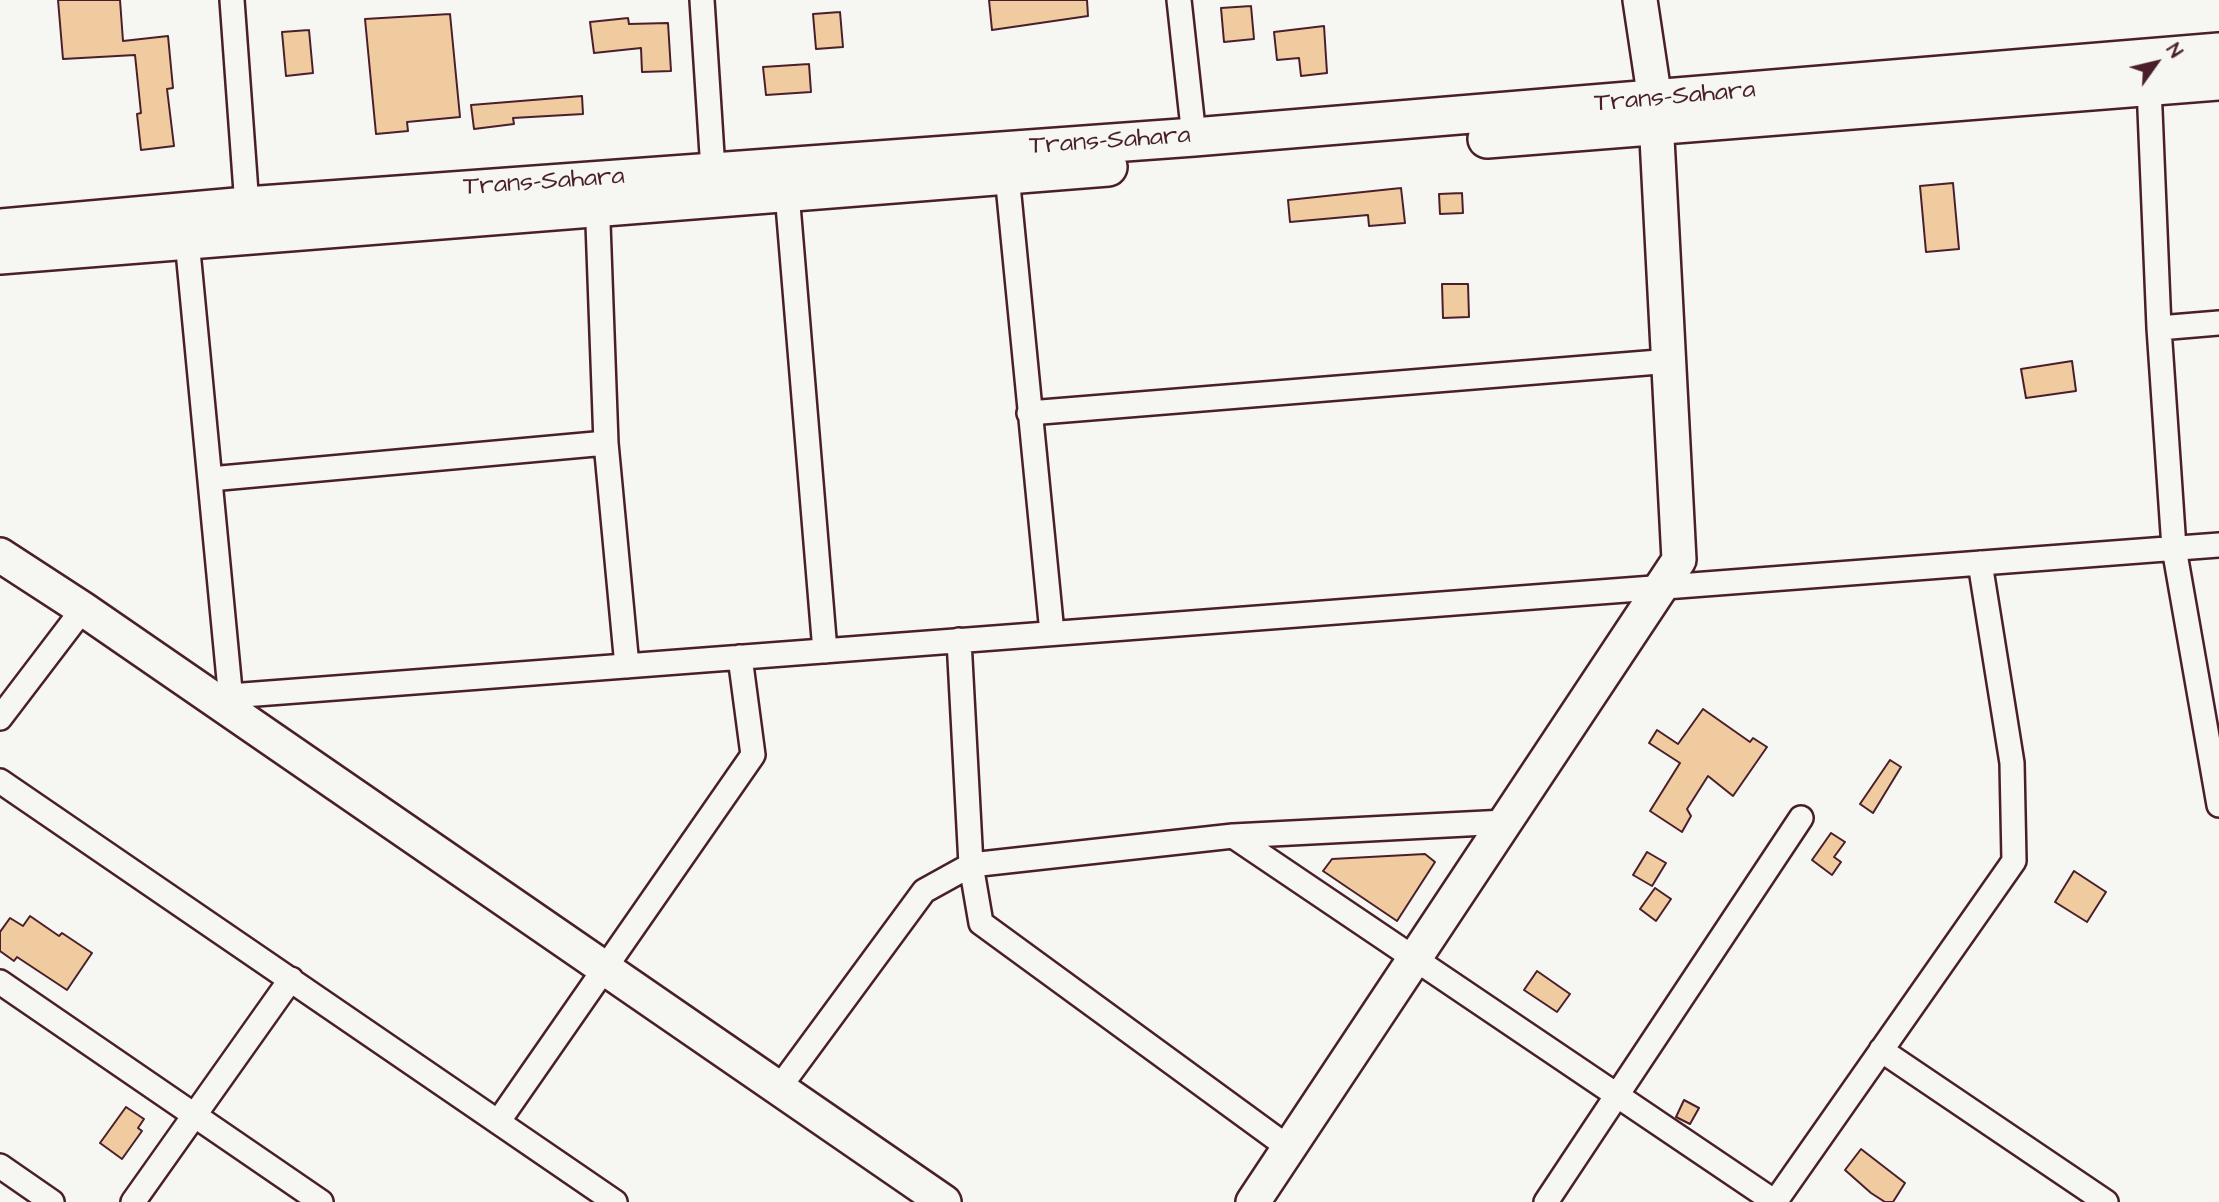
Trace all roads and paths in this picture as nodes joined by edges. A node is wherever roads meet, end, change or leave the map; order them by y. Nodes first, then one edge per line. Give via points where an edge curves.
1 (232, 0) edge
2 (702, 0) edge
3 (1179, 0) edge
4 (1640, 0) edge
5 (2219, 52) edge
6 (2219, 81) edge
7 (2149, 86) junction
8 (1655, 113) junction
9 (1194, 137) junction
10 (713, 170) junction
11 (1007, 176) junction
12 (787, 193) junction
13 (597, 194) junction
14 (247, 205) junction
15 (185, 227) junction
16 (0, 228) edge
17 (0, 255) edge
18 (2219, 323) edge
19 (2160, 328) junction
20 (1671, 361) junction
21 (1030, 413) junction
22 (606, 443) junction
23 (209, 479) junction
24 (2219, 545) edge
25 (2175, 548) junction
26 (0, 555) edge
27 (1980, 563) junction
28 (1661, 587) junction
29 (83, 609) junction
30 (1052, 633) junction
31 (958, 640) junction
32 (825, 651) junction
33 (740, 657) junction
34 (627, 666) junction
35 (231, 704) junction
36 (0, 718) edge
37 (0, 780) edge
38 (2219, 804) edge
39 (1801, 818) dead end
40 (1505, 822) junction
41 (1233, 836) junction
42 (971, 865) junction
43 (1415, 958) junction
44 (604, 968) junction
45 (291, 979) junction
46 (0, 982) edge
47 (1881, 1050) junction
48 (779, 1088) junction
49 (1616, 1094) junction
50 (195, 1115) junction
51 (498, 1122) junction
52 (1289, 1148) junction
53 (0, 1167) edge
54 (52, 1202) edge
55 (133, 1202) edge
56 (321, 1202) edge
57 (615, 1202) edge
58 (944, 1202) edge
59 (1253, 1202) edge
60 (1546, 1202) edge
61 (1775, 1202) edge
62 (2106, 1202) edge

1 - 14 street
2 - 10 street
3 - 9 street
4 - 8 street
5 - 8 main road, Trans-Sahara
6 - 7 main road, Trans-Sahara
7 - 8 main road, Trans-Sahara
7 - 19 street
8 - 9 main road, Trans-Sahara
8 - 11 main road, Trans-Sahara
8 - 20 street
9 - 10 main road, Trans-Sahara
10 - 13 main road, Trans-Sahara
11 - 12 main road, Trans-Sahara
11 - 21 street
12 - 13 main road, Trans-Sahara
12 - 32 street
13 - 14 main road, Trans-Sahara
13 - 15 main road, Trans-Sahara
13 - 22 street
14 - 15 main road, Trans-Sahara
15 - 16 main road, Trans-Sahara
15 - 17 main road, Trans-Sahara
15 - 23 street
18 - 19 street
19 - 25 street
20 - 21 street
20 - 28 street via 1679,560
21 - 30 street
22 - 23 street
22 - 34 street
23 - 35 street
24 - 25 street
25 - 27 street
25 - 38 street
26 - 29 street
27 - 28 street
27 - 47 street via 2012,763 2014,861
28 - 30 street
28 - 40 street
29 - 35 street
29 - 36 street
30 - 31 street
31 - 32 street
31 - 42 street
32 - 33 street
33 - 34 street
33 - 44 street via 752,755
34 - 35 street
35 - 44 street
37 - 45 street
39 - 49 street
40 - 41 street
40 - 43 street
41 - 42 street
41 - 43 street
42 - 48 street via 924,891
42 - 52 street via 981,923
43 - 49 street
43 - 52 street
44 - 48 street
44 - 51 street
45 - 50 street
45 - 51 street
46 - 50 street
47 - 61 street
47 - 62 street
48 - 58 street
49 - 60 street
49 - 61 street
50 - 55 street
50 - 56 street
51 - 57 street
52 - 59 street
53 - 54 street

